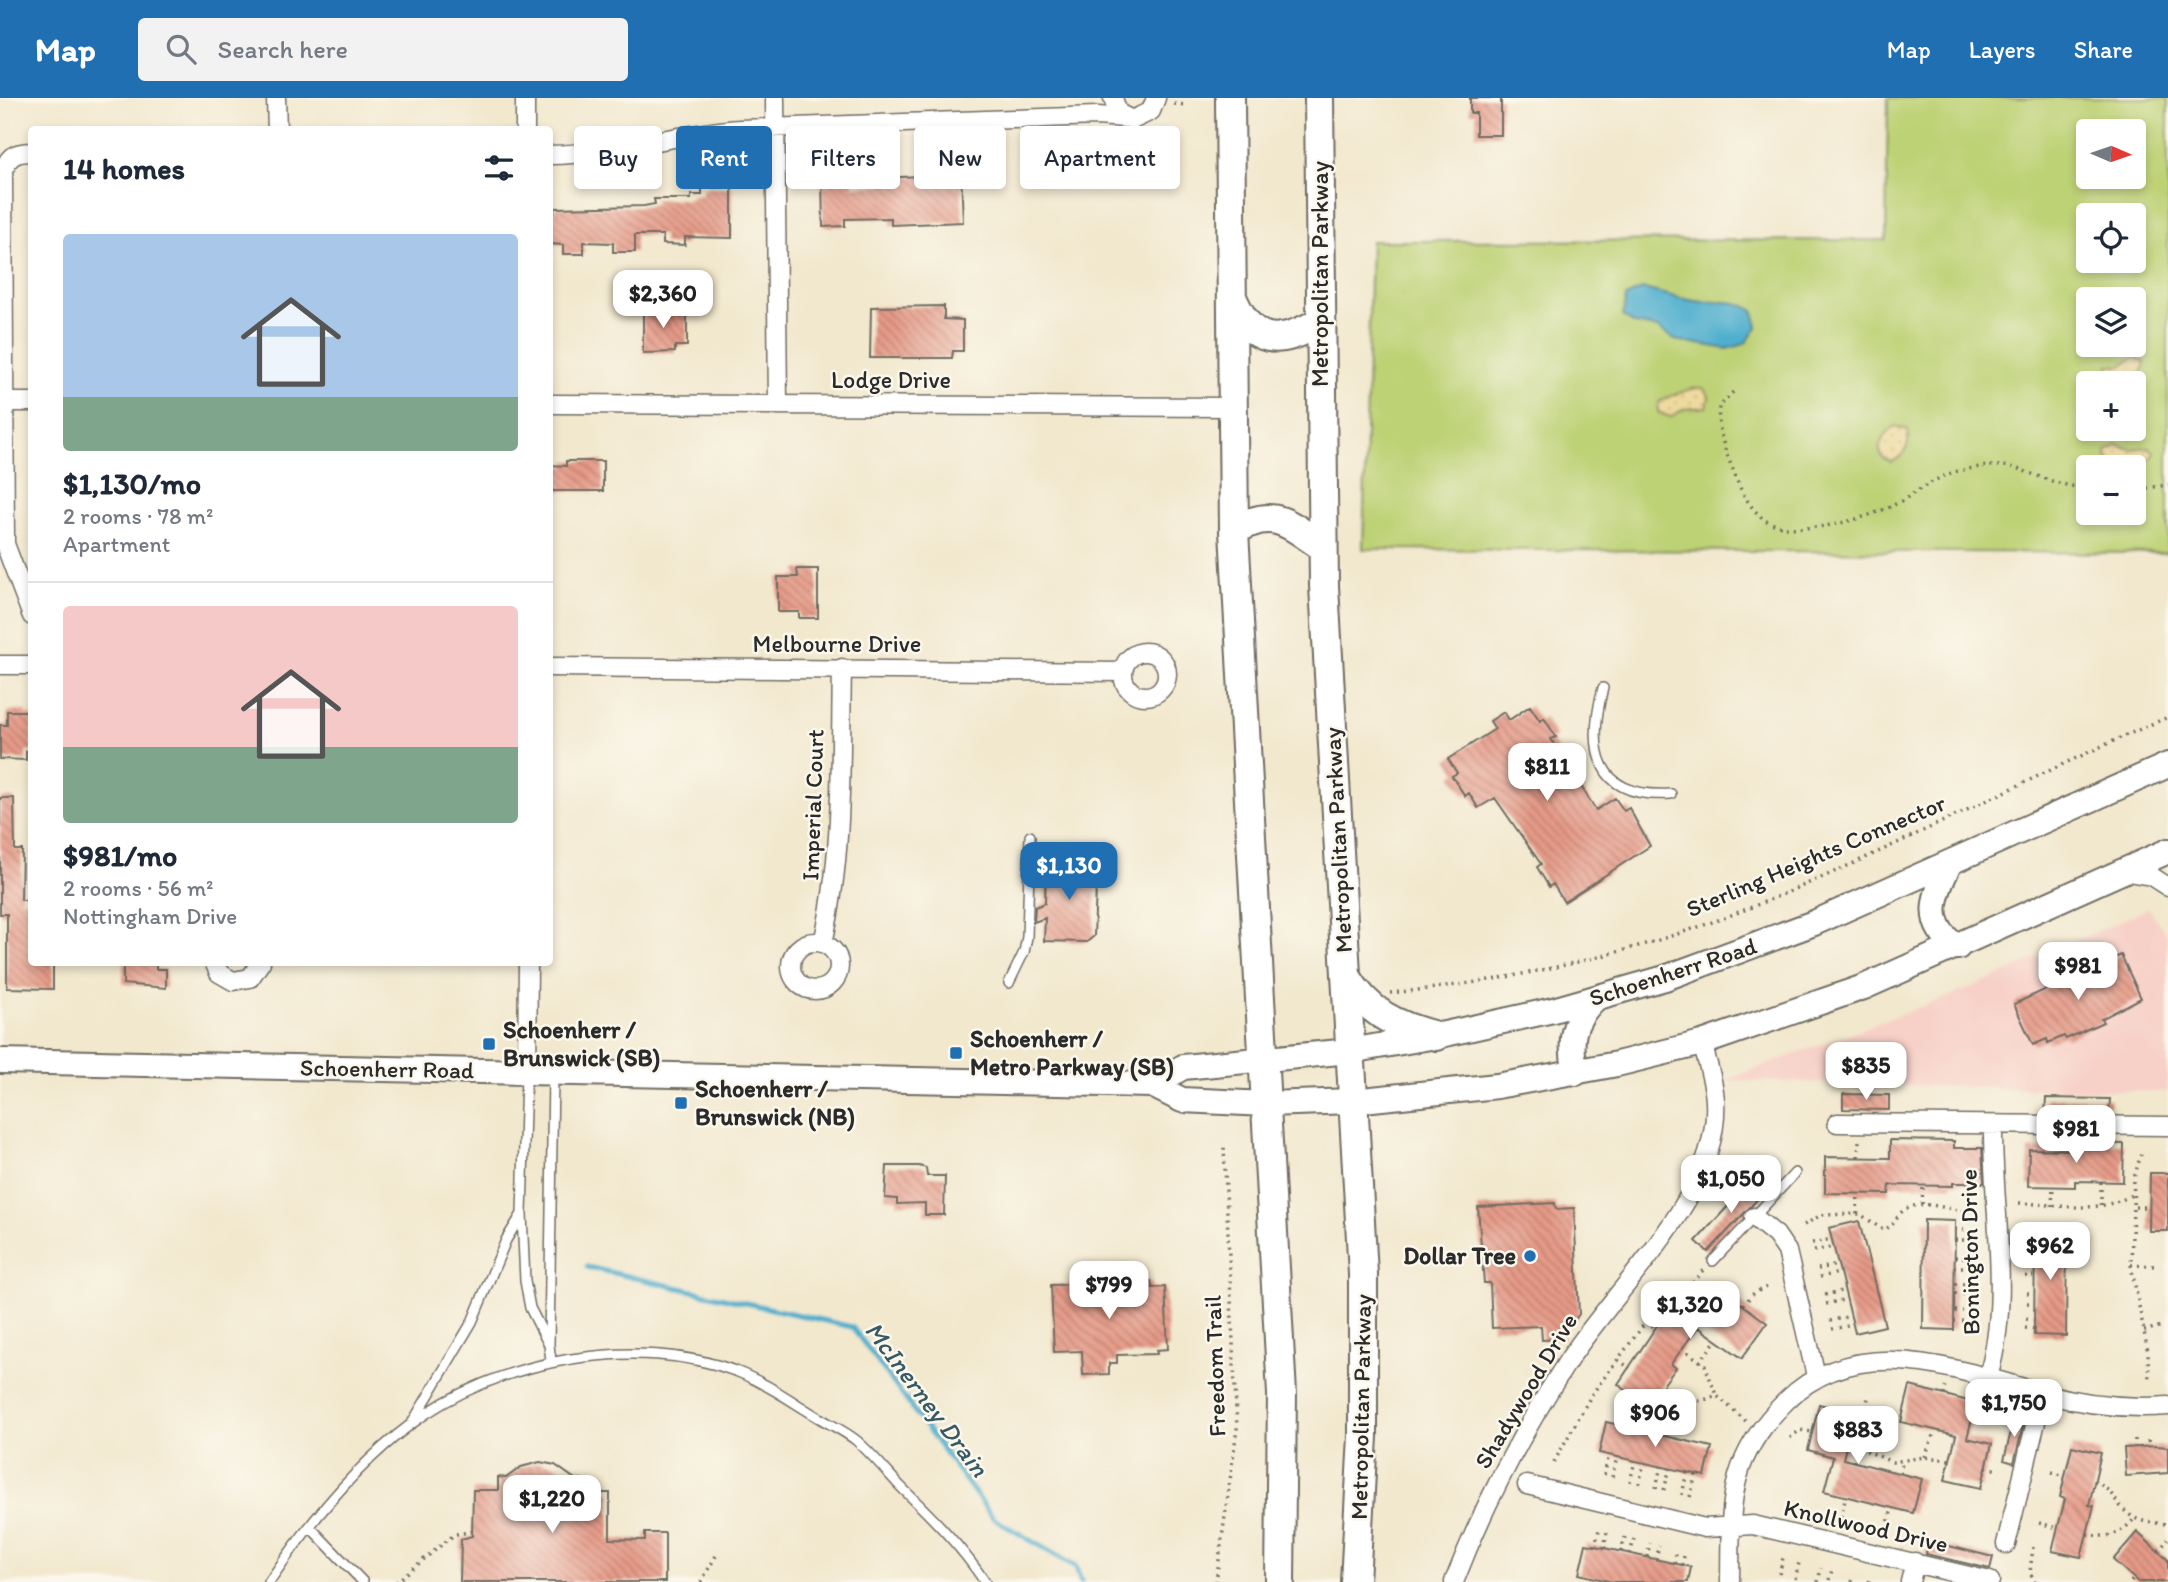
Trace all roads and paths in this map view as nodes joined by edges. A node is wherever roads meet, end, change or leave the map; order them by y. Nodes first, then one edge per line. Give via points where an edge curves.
1 (276, 98) edge
2 (525, 98) edge
3 (775, 98) edge
4 (1112, 98) edge
5 (1156, 98) edge
6 (1230, 98) edge
7 (1319, 98) edge
8 (1174, 104) dead end
9 (1188, 105) dead end
10 (1097, 116) junction
11 (1125, 118) junction
12 (277, 126) edge
13 (525, 126) edge
14 (775, 128) junction
15 (28, 152) edge
16 (553, 155) edge
17 (1231, 295) junction
18 (1320, 322) junction
19 (1733, 392) dead end
20 (5, 402) junction
21 (28, 402) edge
22 (553, 404) edge
23 (778, 404) junction
24 (1233, 407) junction
25 (2076, 485) edge
26 (2168, 485) edge
27 (2146, 488) edge
28 (1234, 531) junction
29 (1322, 546) junction
30 (28, 605) edge
31 (28, 664) edge
32 (0, 665) edge
33 (553, 667) edge
34 (842, 668) junction
35 (1123, 672) dead end
36 (1603, 688) dead end
37 (2168, 717) edge
38 (2168, 765) edge
39 (1671, 794) dead end
40 (1030, 836) dead end
41 (2168, 851) edge
42 (1950, 863) junction
43 (2122, 871) junction
44 (2168, 887) edge
45 (823, 943) dead end
46 (1958, 947) junction
47 (216, 966) edge
48 (258, 966) edge
49 (528, 966) edge
50 (1346, 976) junction
51 (1009, 983) dead end
52 (1379, 994) dead end
53 (1595, 999) junction
54 (1436, 1036) junction
55 (1702, 1043) junction
56 (1350, 1051) junction
57 (0, 1061) edge
58 (1263, 1061) junction
59 (527, 1072) junction
60 (554, 1073) junction
61 (1576, 1073) junction
62 (1152, 1085) junction
63 (1353, 1101) junction
64 (1266, 1104) junction
65 (1837, 1123) dead end
66 (1993, 1125) junction
67 (2168, 1126) edge
68 (1859, 1132) dead end
69 (1224, 1147) dead end
70 (2141, 1154) dead end
71 (1858, 1157) dead end
72 (1795, 1173) dead end
73 (2101, 1182) dead end
74 (1923, 1186) dead end
75 (2053, 1187) dead end
76 (1857, 1193) dead end
77 (2135, 1193) junction
78 (2019, 1203) dead end
79 (1922, 1204) junction
80 (2101, 1205) junction
81 (2052, 1206) junction
82 (2135, 1207) junction
83 (2149, 1207) dead end
84 (1964, 1210) dead end
85 (522, 1214) junction
86 (1857, 1214) junction
87 (1754, 1217) junction
88 (1804, 1225) dead end
89 (1955, 1230) dead end
90 (1964, 1230) dead end
91 (1832, 1239) dead end
92 (1955, 1240) dead end
93 (1964, 1240) dead end
94 (2034, 1240) dead end
95 (2021, 1241) dead end
96 (1812, 1243) dead end
97 (1833, 1247) dead end
98 (2022, 1249) dead end
99 (2034, 1249) dead end
100 (1815, 1251) dead end
101 (1955, 1257) dead end
102 (1964, 1257) dead end
103 (1711, 1261) joint
104 (1837, 1265) dead end
105 (2131, 1265) junction
106 (2157, 1266) dead end
107 (1954, 1267) dead end
108 (1964, 1267) dead end
109 (2025, 1267) dead end
110 (2033, 1267) dead end
111 (1818, 1269) dead end
112 (1839, 1273) dead end
113 (2025, 1276) dead end
114 (2033, 1276) dead end
115 (1820, 1277) dead end
116 (1955, 1284) dead end
117 (1964, 1284) dead end
118 (1767, 1287) dead end
119 (1845, 1290) dead end
120 (2027, 1293) dead end
121 (1955, 1294) dead end
122 (1964, 1294) dead end
123 (2035, 1294) dead end
124 (1825, 1295) dead end
125 (1847, 1299) dead end
126 (2027, 1303) dead end
127 (2035, 1303) dead end
128 (1826, 1304) dead end
129 (1743, 1305) dead end
130 (1955, 1311) dead end
131 (1963, 1311) dead end
132 (1850, 1316) dead end
133 (2026, 1319) dead end
134 (2034, 1320) dead end
135 (1646, 1321) junction
136 (1830, 1321) dead end
137 (1954, 1321) dead end
138 (1963, 1321) dead end
139 (1853, 1325) dead end
140 (2162, 1326) dead end
141 (1655, 1328) dead end
142 (2025, 1328) dead end
143 (1832, 1329) dead end
144 (2034, 1329) dead end
145 (2144, 1331) junction
146 (1716, 1340) dead end
147 (549, 1345) junction
148 (1682, 1348) dead end
149 (551, 1360) junction
150 (1618, 1360) junction
151 (1700, 1362) junction
152 (1630, 1368) dead end
153 (1816, 1376) junction
154 (1988, 1377) junction
155 (1947, 1381) dead end
156 (2149, 1382) dead end
157 (1659, 1390) dead end
158 (2043, 1393) junction
159 (1716, 1395) junction
160 (1944, 1395) dead end
161 (1868, 1398) dead end
162 (2168, 1406) edge
163 (411, 1424) junction
164 (1751, 1425) dead end
165 (1936, 1430) dead end
166 (1812, 1433) dead end
167 (1790, 1438) dead end
168 (2134, 1439) dead end
169 (2148, 1440) dead end
170 (1847, 1442) dead end
171 (1858, 1444) junction
172 (2136, 1447) dead end
173 (2149, 1447) dead end
174 (1609, 1455) dead end
175 (1617, 1457) dead end
176 (1925, 1457) junction
177 (1903, 1460) junction
178 (1950, 1460) dead end
179 (1635, 1461) dead end
180 (1554, 1462) dead end
181 (1854, 1462) dead end
182 (1644, 1463) dead end
183 (1661, 1466) dead end
184 (1986, 1467) dead end
185 (1670, 1468) dead end
186 (1997, 1470) dead end
187 (1687, 1472) dead end
188 (2052, 1472) dead end
189 (1696, 1474) dead end
190 (1900, 1474) dead end
191 (1604, 1475) dead end
192 (2065, 1476) dead end
193 (1612, 1477) dead end
194 (1630, 1482) dead end
195 (2094, 1482) dead end
196 (1639, 1484) dead end
197 (1527, 1485) dead end
198 (1656, 1488) dead end
199 (1664, 1490) dead end
200 (1682, 1494) dead end
201 (1846, 1496) dead end
202 (1690, 1497) dead end
203 (1892, 1508) dead end
204 (1841, 1517) dead end
205 (2134, 1518) junction
206 (2039, 1523) dead end
207 (2168, 1524) edge
208 (1730, 1527) junction
209 (311, 1528) junction
210 (1887, 1528) dead end
211 (2058, 1528) dead end
212 (1599, 1530) dead end
213 (472, 1532) dead end
214 (1607, 1532) dead end
215 (2087, 1534) dead end
216 (1625, 1536) dead end
217 (1634, 1539) dead end
218 (2168, 1539) edge
219 (1650, 1543) dead end
220 (2006, 1544) dead end
221 (1659, 1545) dead end
222 (1595, 1546) dead end
223 (2033, 1547) dead end
224 (1604, 1548) dead end
225 (1677, 1550) dead end
226 (2159, 1551) dead end
227 (1621, 1552) dead end
228 (1685, 1552) dead end
229 (717, 1554) dead end
230 (1630, 1554) dead end
231 (1647, 1557) dead end
232 (1783, 1558) dead end
233 (1656, 1559) dead end
234 (1915, 1562) junction
235 (1674, 1563) dead end
236 (1799, 1563) dead end
237 (1682, 1565) dead end
238 (1821, 1568) dead end
239 (1832, 1570) dead end
240 (1779, 1574) dead end
241 (1854, 1576) dead end
242 (1796, 1579) dead end
243 (1829, 1580) dead end
244 (1990, 1581) edge
245 (269, 1582) edge
246 (363, 1582) edge
247 (396, 1582) edge
248 (701, 1582) edge
249 (985, 1582) edge
250 (1216, 1582) edge
251 (1280, 1582) edge
252 (1355, 1582) edge
253 (1454, 1582) edge
254 (1730, 1582) edge
255 (1818, 1582) edge
256 (1852, 1582) edge
257 (1910, 1582) edge
258 (2035, 1582) edge

1 - 12 street
2 - 13 street
3 - 14 street
4 - 10 street
4 - 11 street via 1114,108
5 - 11 street via 1146,116
6 - 17 main road
7 - 18 main road, Metropolitan Parkway
8 - 9 path
10 - 11 street
10 - 14 street
14 - 16 street via 720,130 611,152
14 - 23 street
15 - 20 street via 10,157 3,175
17 - 18 main road via 1241,319 1262,337 1288,337
17 - 24 main road
18 - 29 main road, Metropolitan Parkway
19 - 25 path via 1719,407 1717,423 1741,490 1755,512 1769,522 1791,526 1849,523 1959,470 2008,467
20 - 21 street
20 - 30 street via 5,544
22 - 23 street, Lodge Drive
23 - 24 street, Lodge Drive
24 - 28 main road
26 - 27 path
28 - 29 main road via 1258,519 1277,519
28 - 58 main road
29 - 50 main road, Metropolitan Parkway
31 - 32 street
33 - 34 street, Melbourne Drive
34 - 35 street, Melbourne Drive
34 - 45 street, Imperial Court via 839,850
36 - 39 lane via 1594,721 1597,756 1609,777 1650,796
37 - 52 path, Sterling Heights Connector via 1890,847 1704,924 1575,962
38 - 42 main road, Schoenherr Road
40 - 51 lane via 1027,937
41 - 43 main road, Schoenherr Road
42 - 46 main road via 1939,884 1934,910 1940,932
42 - 53 main road, Schoenherr Road via 1751,948
43 - 44 street via 2151,876
43 - 46 main road, Schoenherr Road
46 - 55 main road, Schoenherr Road via 1827,1002
47 - 48 street via 233,981 250,978
49 - 59 street
50 - 54 main road via 1378,1014 1404,1028
50 - 56 main road, Metropolitan Parkway
53 - 54 main road, Schoenherr Road
53 - 61 main road via 1572,1033
54 - 56 main road, Schoenherr Road
55 - 61 main road, Schoenherr Road
55 - 253 street, Shadywood Drive via 1715,1102 1711,1141 1694,1190 1566,1363 1515,1453
56 - 58 main road, Schoenherr Road
56 - 63 main road, Metropolitan Parkway
57 - 59 main road, Schoenherr Road
58 - 62 main road, Schoenherr Road via 1183,1067
58 - 64 main road
59 - 60 main road, Schoenherr Road
59 - 85 lane
60 - 62 main road, Schoenherr Road
60 - 147 lane
61 - 63 main road, Schoenherr Road
62 - 64 main road, Schoenherr Road via 1182,1100
63 - 64 main road, Schoenherr Road
63 - 252 main road, Metropolitan Parkway via 1364,1382
64 - 251 main road via 1282,1394
65 - 66 street
66 - 67 street
66 - 154 street, Bonington Drive via 2000,1308
68 - 71 path
69 - 250 path, Freedom Trail via 1237,1429
70 - 77 path
72 - 87 lane
73 - 80 path
74 - 79 path
75 - 81 path
76 - 86 path
77 - 80 path
77 - 82 path
78 - 81 path
79 - 84 path
79 - 86 path via 1906,1209 1883,1230
80 - 81 path
82 - 83 path
82 - 105 path
85 - 147 lane via 530,1308
85 - 163 lane via 506,1240 472,1322
86 - 88 path via 1821,1215
87 - 103 lane
87 - 153 street via 1787,1251
89 - 90 path
91 - 96 path
92 - 93 path
94 - 95 path
97 - 100 path
98 - 99 path
101 - 102 path
103 - 135 path via 1687,1292 1661,1303
104 - 111 path
105 - 106 path
105 - 145 path
107 - 108 path
109 - 110 path
112 - 115 path
113 - 114 path
116 - 117 path
118 - 129 path
119 - 124 path
120 - 123 path
121 - 122 path
125 - 128 path
126 - 127 path
130 - 131 path
132 - 136 path
133 - 134 path
135 - 141 path
135 - 150 path
137 - 138 path
139 - 143 path
140 - 145 path
142 - 144 path
145 - 156 path
146 - 151 path
147 - 149 lane
148 - 151 path
149 - 163 lane via 455,1396
149 - 249 lane via 653,1356 707,1364 755,1380 855,1440 964,1551
150 - 152 path
150 - 180 path via 1581,1411
151 - 159 path via 1709,1370
153 - 154 street via 1857,1363 1908,1360
153 - 208 street via 1772,1414 1749,1449 1732,1490
154 - 158 street
155 - 160 path
157 - 159 path via 1684,1401 1704,1401
158 - 162 street via 2088,1403
158 - 220 street
159 - 164 path
161 - 171 path
163 - 209 lane via 344,1488
165 - 176 path
166 - 167 path via 1800,1430
168 - 172 path
169 - 173 path
170 - 171 path
171 - 177 path via 1888,1461
171 - 181 path
174 - 191 path
175 - 193 path
176 - 177 path
176 - 178 path
177 - 190 path
179 - 194 path
182 - 196 path
183 - 198 path
184 - 186 path
185 - 199 path
187 - 200 path
188 - 192 path
189 - 202 path
195 - 205 path via 2109,1490
197 - 208 street, Knollwood Drive via 1705,1528
201 - 204 path
203 - 210 path
205 - 207 path
205 - 215 path via 2108,1537
206 - 211 path
208 - 234 street, Knollwood Drive via 1753,1525
208 - 254 street
209 - 245 lane
209 - 246 lane
212 - 222 path
213 - 247 path via 454,1534
214 - 224 path
216 - 227 path
217 - 230 path
218 - 226 path
219 - 231 path
221 - 233 path
223 - 258 path via 2030,1572
225 - 235 path
228 - 237 path
229 - 248 path
232 - 240 path
234 - 244 street, Knollwood Drive
234 - 257 street
236 - 242 path
238 - 255 path
239 - 243 path
241 - 256 path

